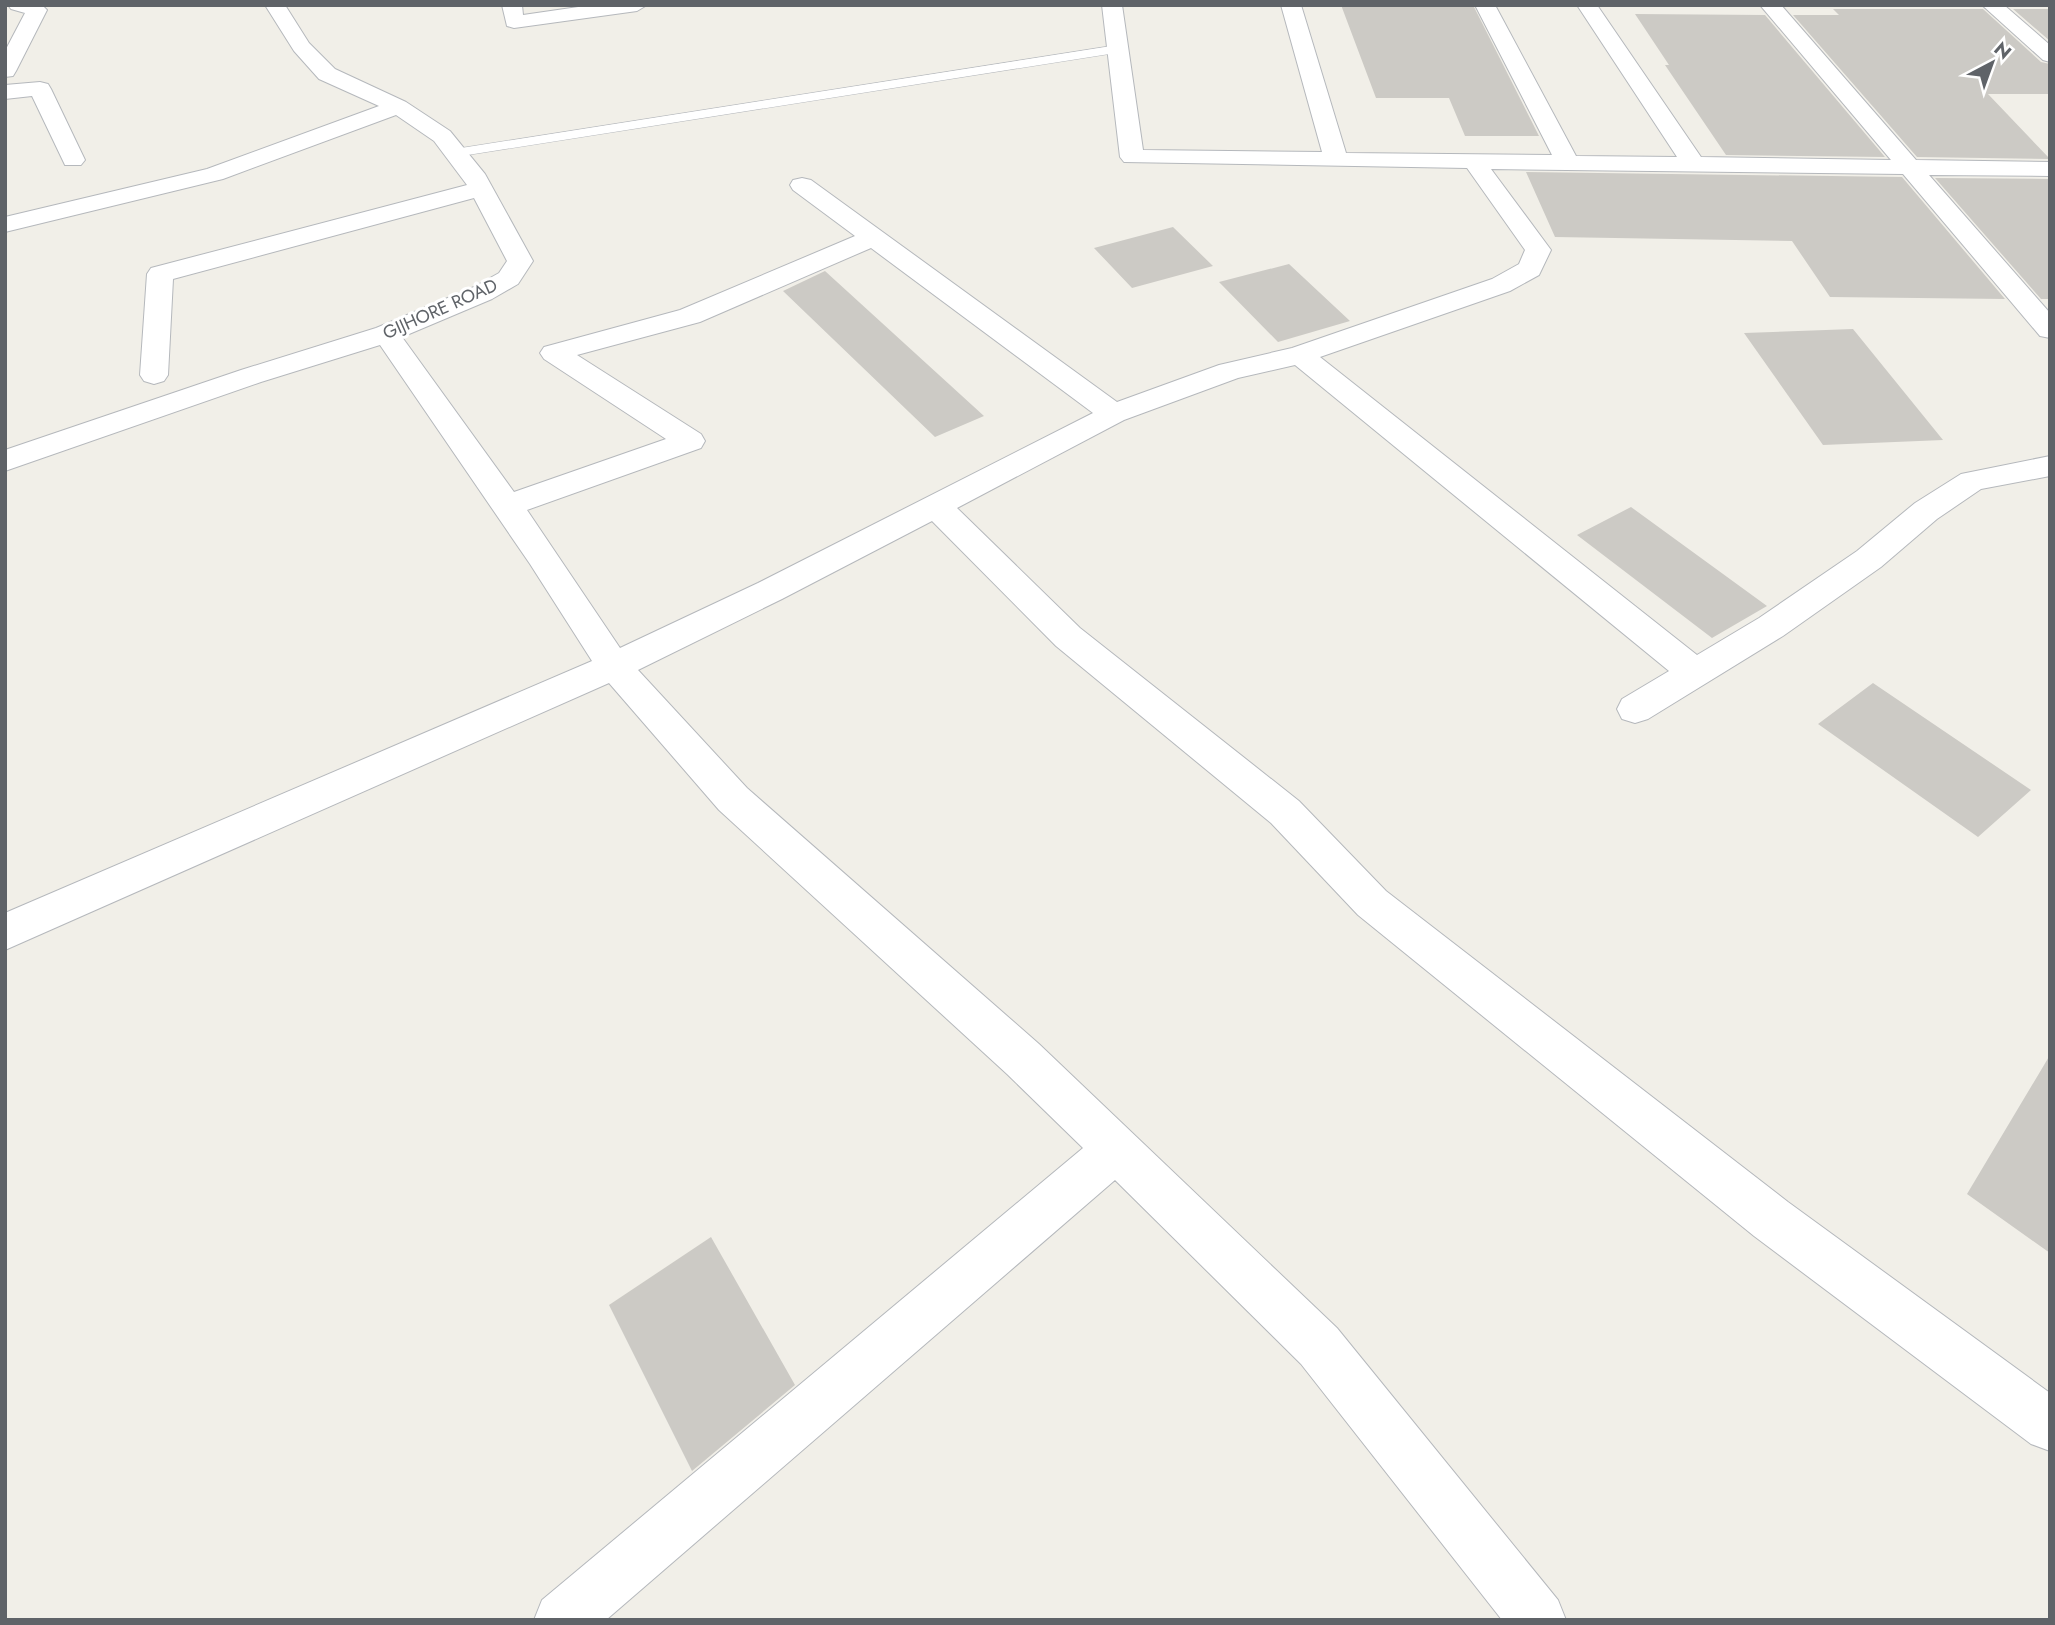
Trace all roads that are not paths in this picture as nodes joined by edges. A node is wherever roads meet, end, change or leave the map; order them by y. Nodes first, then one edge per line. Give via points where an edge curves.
1 (16, 5) edge
2 (275, 5) edge
3 (512, 5) edge
4 (637, 5) edge
5 (1112, 5) edge
6 (1292, 5) edge
7 (1485, 5) edge
8 (1587, 5) edge
9 (1770, 5) edge
10 (1992, 5) edge
11 (5, 8) edge
12 (1118, 49) junction
13 (2050, 56) edge
14 (5, 71) edge
15 (5, 92) edge
16 (398, 107) junction
17 (455, 153) junction
18 (72, 160) dead end
19 (1336, 160) junction
20 (1474, 162) junction
21 (1568, 163) junction
22 (1694, 164) junction
23 (1910, 167) junction
24 (2050, 169) edge
25 (802, 185) dead end
26 (481, 189) junction
27 (5, 225) edge
28 (872, 238) junction
29 (2050, 330) edge
30 (386, 334) junction
31 (1300, 355) junction
32 (154, 375) dead end
33 (1114, 414) junction
34 (5, 461) edge
35 (2050, 466) edge
36 (507, 506) junction
37 (936, 506) junction
38 (614, 666) junction
39 (1694, 672) junction
40 (1634, 709) dead end
41 (5, 932) edge
42 (1116, 1149) junction
43 (2050, 1425) edge
44 (562, 1620) edge
45 (1538, 1620) edge

1 - 11 street
1 - 14 street via 37,10
2 - 16 street, GIJHORE ROAD via 301,47 327,74
3 - 4 street via 514,22
5 - 12 street
6 - 19 street
7 - 21 street
8 - 22 street
9 - 23 street
10 - 13 street
12 - 17 lane
12 - 19 street via 1132,157
15 - 18 street via 40,89
16 - 17 street, GIJHORE ROAD via 442,136
16 - 27 street via 215,174
17 - 26 street, GIJHORE ROAD
19 - 20 street
20 - 21 street
20 - 31 street via 1538,250 1530,270 1501,285
21 - 22 street
22 - 23 street
23 - 24 street
23 - 29 street
25 - 28 street
26 - 30 street, GIJHORE ROAD via 520,261 509,278
26 - 32 street via 160,274
28 - 33 street
28 - 36 street via 690,316 554,353 690,441
30 - 34 street, GIJHORE ROAD
30 - 36 street
31 - 33 street via 1229,371
31 - 39 street
33 - 37 street
35 - 39 street via 1972,481 1771,627
36 - 38 street
37 - 38 street
37 - 43 street via 1068,637 1285,812 1372,904 1770,1219
38 - 41 street
38 - 42 street via 733,799 1023,1059
39 - 40 street
42 - 44 street
42 - 45 street via 1319,1346

